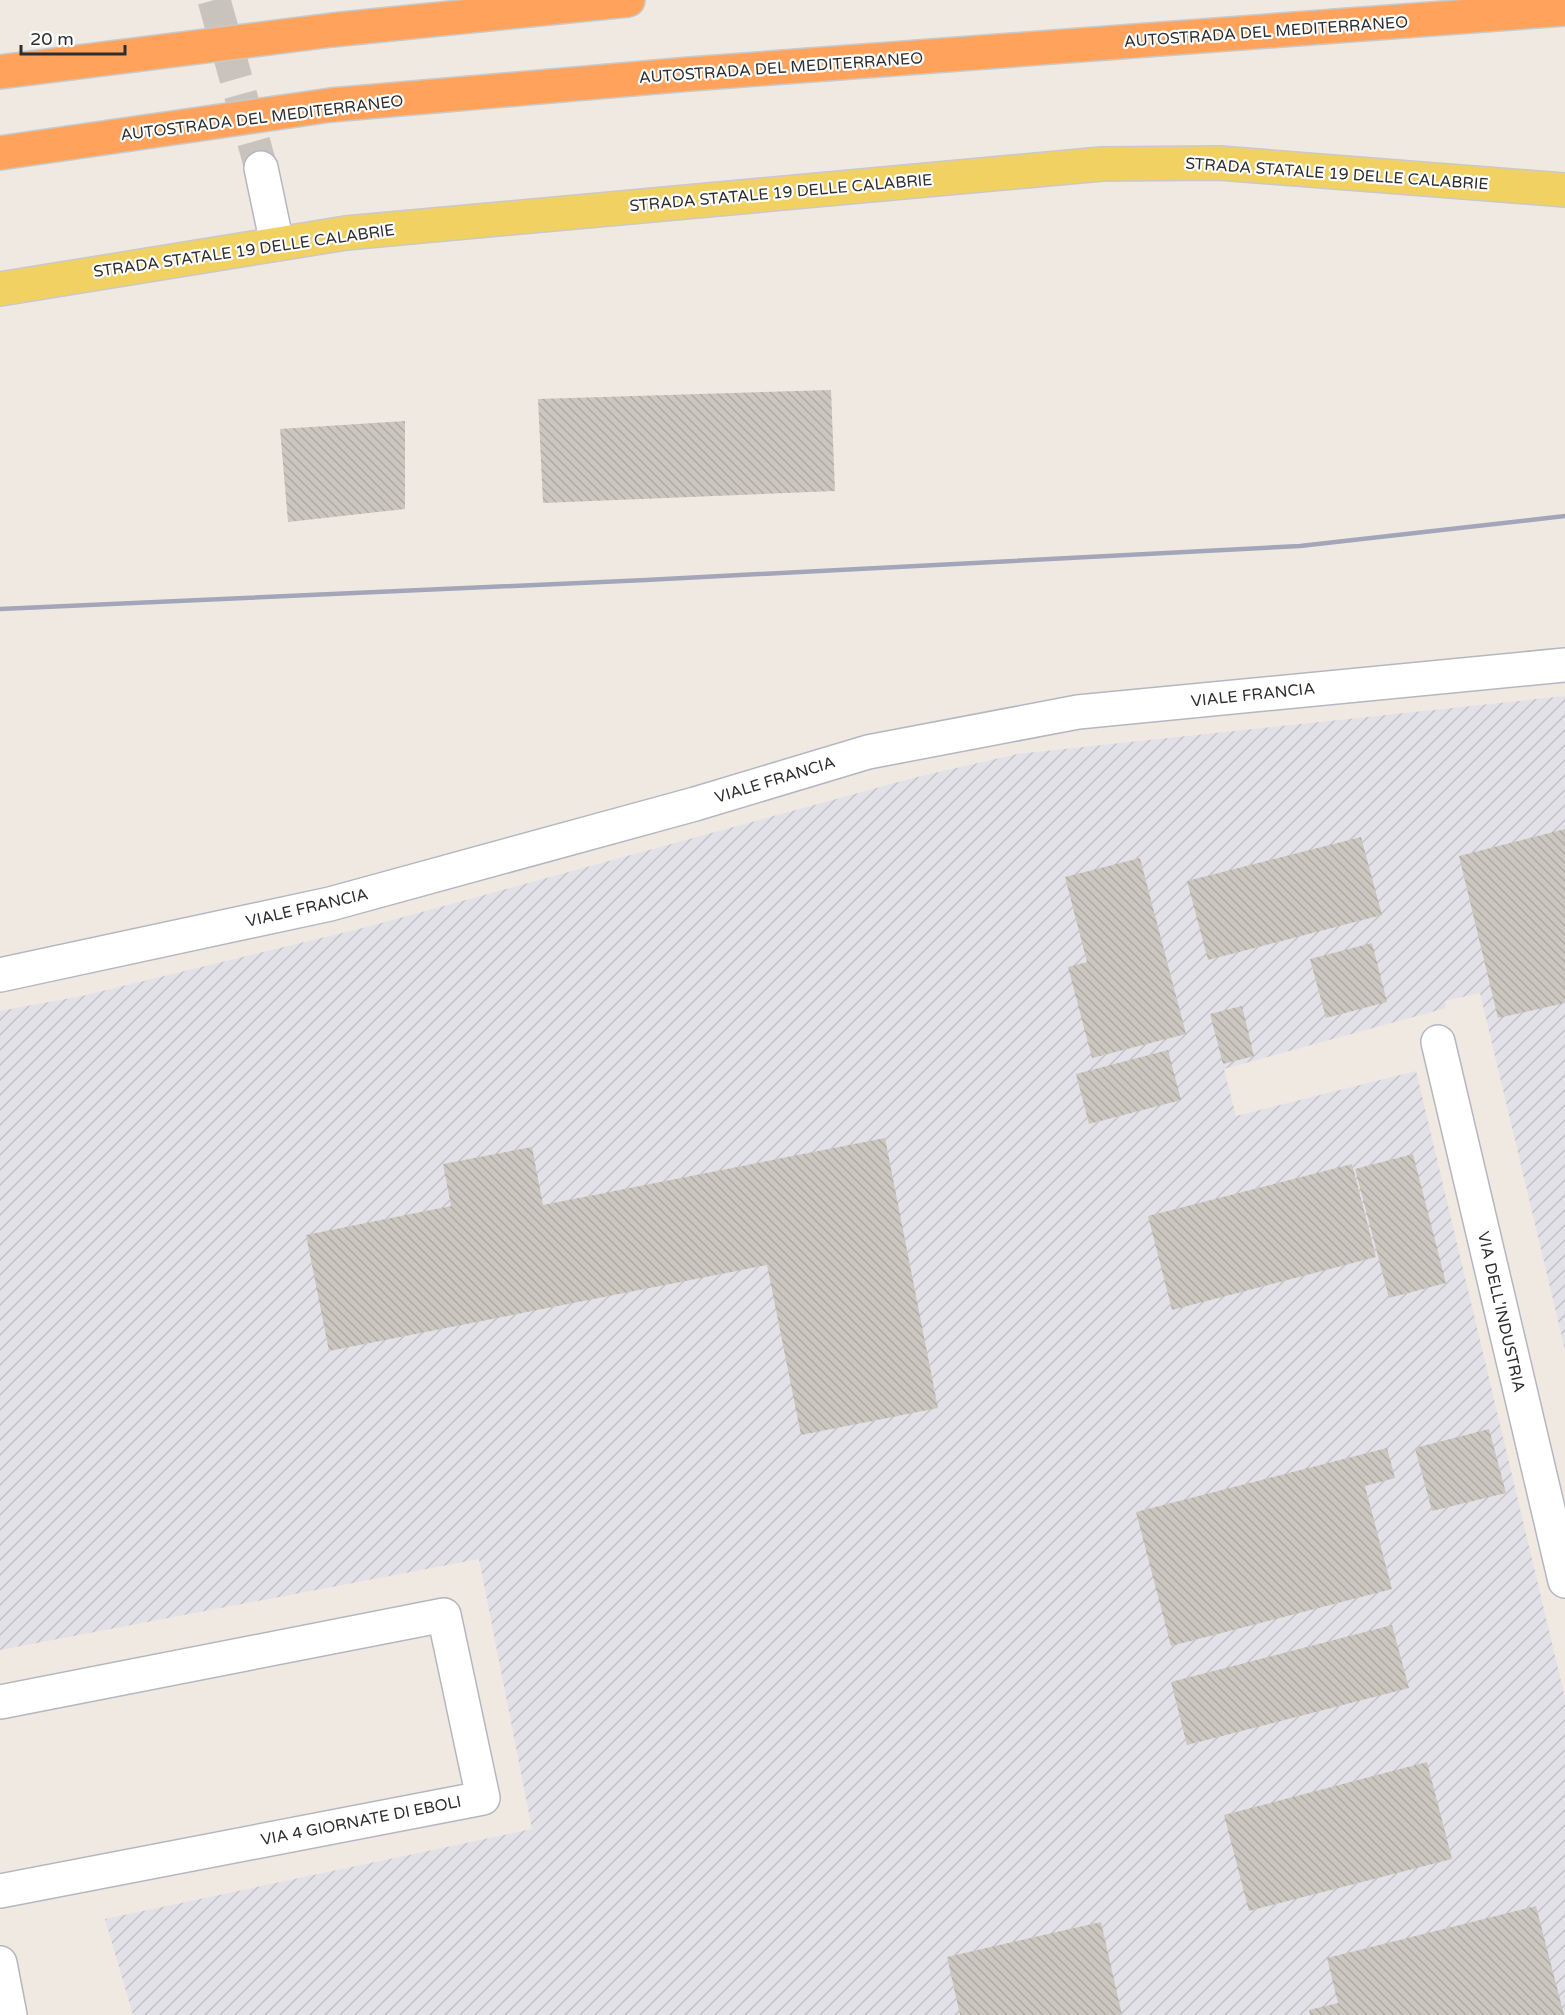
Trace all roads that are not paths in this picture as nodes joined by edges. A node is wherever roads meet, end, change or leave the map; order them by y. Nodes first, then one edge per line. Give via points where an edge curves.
1 (628, 0) edge
2 (1565, 9) edge
3 (0, 72) edge
4 (0, 153) edge
5 (261, 168) tunnel mouth
6 (1565, 190) edge
7 (277, 244) junction
8 (0, 289) edge
9 (1565, 664) edge
10 (0, 975) edge
11 (1438, 1042) dead end
12 (1565, 1581) edge
13 (0, 1702) edge
14 (0, 1892) edge
15 (0, 1963) edge
16 (10, 2015) edge

1 - 3 highway via 332,30
2 - 4 highway, AUTOSTRADA DEL MEDITERRANEO via 690,74 332,105
5 - 7 street
6 - 7 main road, STRADA STATALE 19 DELLE CALABRIE via 1219,163 1102,164 346,233
7 - 8 main road, STRADA STATALE 19 DELLE CALABRIE
9 - 10 street, VIALE FRANCIA via 1078,712 868,752 695,804 330,904
11 - 12 street, VIA DELL'INDUSTRIA
13 - 14 street, VIA 4 GIORNATE DI EBOLI via 444,1615 483,1797
15 - 16 street

